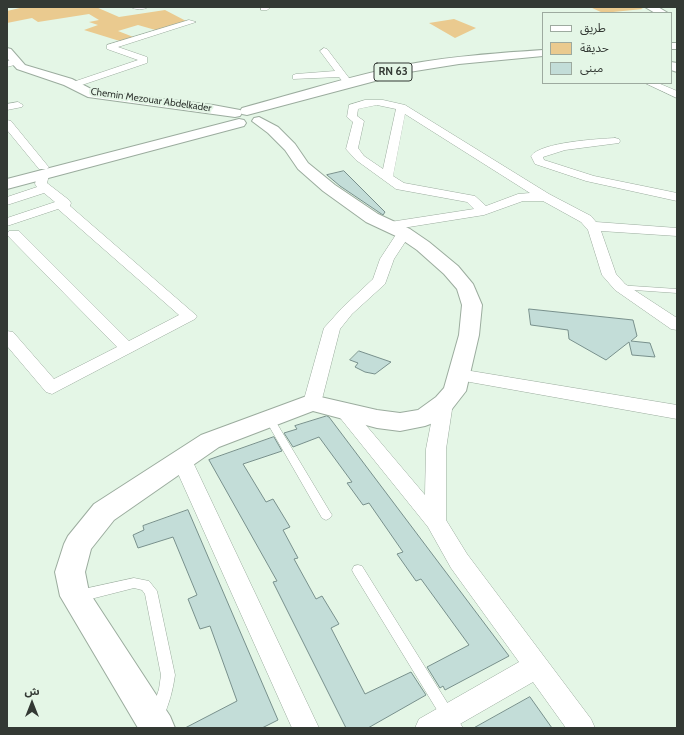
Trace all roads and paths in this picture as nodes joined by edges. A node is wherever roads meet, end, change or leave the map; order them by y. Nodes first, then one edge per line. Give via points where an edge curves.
1 (135, 7) edge
2 (144, 7) edge
3 (650, 7) edge
4 (661, 12) edge
5 (192, 22) dead end
6 (7, 51) edge
7 (324, 51) dead end
8 (542, 54) edge
9 (542, 58) edge
10 (11, 63) edge
11 (296, 77) dead end
12 (344, 78) junction
13 (652, 84) edge
14 (73, 85) junction
15 (677, 95) edge
16 (18, 105) dead end
17 (7, 107) edge
18 (401, 107) junction
19 (245, 117) junction
20 (7, 123) edge
21 (615, 141) dead end
22 (7, 176) edge
23 (44, 177) junction
24 (387, 177) junction
25 (7, 184) edge
26 (545, 197) junction
27 (677, 198) edge
28 (7, 201) edge
29 (60, 204) junction
30 (484, 211) junction
31 (592, 226) junction
32 (10, 228) edge
33 (397, 230) junction
34 (677, 232) edge
35 (620, 287) junction
36 (677, 291) edge
37 (677, 326) edge
38 (7, 336) edge
39 (127, 348) junction
40 (459, 375) junction
41 (312, 403) junction
42 (444, 403) junction
43 (342, 409) junction
44 (677, 412) edge
45 (270, 419) junction
46 (182, 460) junction
47 (326, 514) dead end
48 (435, 522) junction
49 (358, 570) dead end
50 (75, 596) junction
51 (536, 666) junction
52 (157, 724) edge
53 (444, 724) edge
54 (306, 728) edge
55 (582, 728) edge

1 - 2 street
3 - 4 main road
5 - 14 street via 110,47 144,61
6 - 10 main road, Chemin Mezouar Abdelkader
7 - 12 street
8 - 12 main road, RN 63 via 431,64
9 - 19 main road, RN 63 via 408,74 269,113
10 - 14 main road, Chemin Mezouar Abdelkader
11 - 12 street via 319,74
12 - 19 main road, RN 63
13 - 15 street
14 - 19 main road, Chemin Mezouar Abdelkader via 92,94 170,103
16 - 17 street
18 - 24 street
18 - 24 street via 368,103 353,107 352,112 352,117 359,121 352,140 352,149 360,158
18 - 26 street
19 - 23 main road, RN 63
19 - 33 main road via 273,130 290,147 303,166 329,188 372,218
20 - 23 street
21 - 27 street via 561,147 537,156 539,162 573,175
22 - 23 main road, RN 63
23 - 25 main road, RN 63
23 - 28 street
23 - 29 street via 65,203
24 - 30 street via 400,186 471,198
26 - 30 street via 522,197
26 - 31 street via 579,215
29 - 32 street
29 - 39 street via 189,316
30 - 33 street
31 - 34 street
31 - 35 street via 609,275
32 - 39 street
33 - 40 main road via 451,270 466,288 472,305 469,335
33 - 41 street via 380,281 332,328
35 - 36 lane
35 - 37 street
38 - 39 street via 52,388
40 - 42 main road via 455,391
40 - 44 street
41 - 43 main road
41 - 45 main road
42 - 43 main road via 426,417 400,422 377,420
42 - 48 street via 436,449
43 - 48 street
45 - 46 main road via 210,441
45 - 47 lane
46 - 50 main road via 104,512 78,544 70,572
46 - 54 street
48 - 51 street via 459,561
49 - 53 lane
50 - 52 main road
50 - 52 lane via 134,583 145,585 151,591 168,675
51 - 53 street
51 - 55 street

